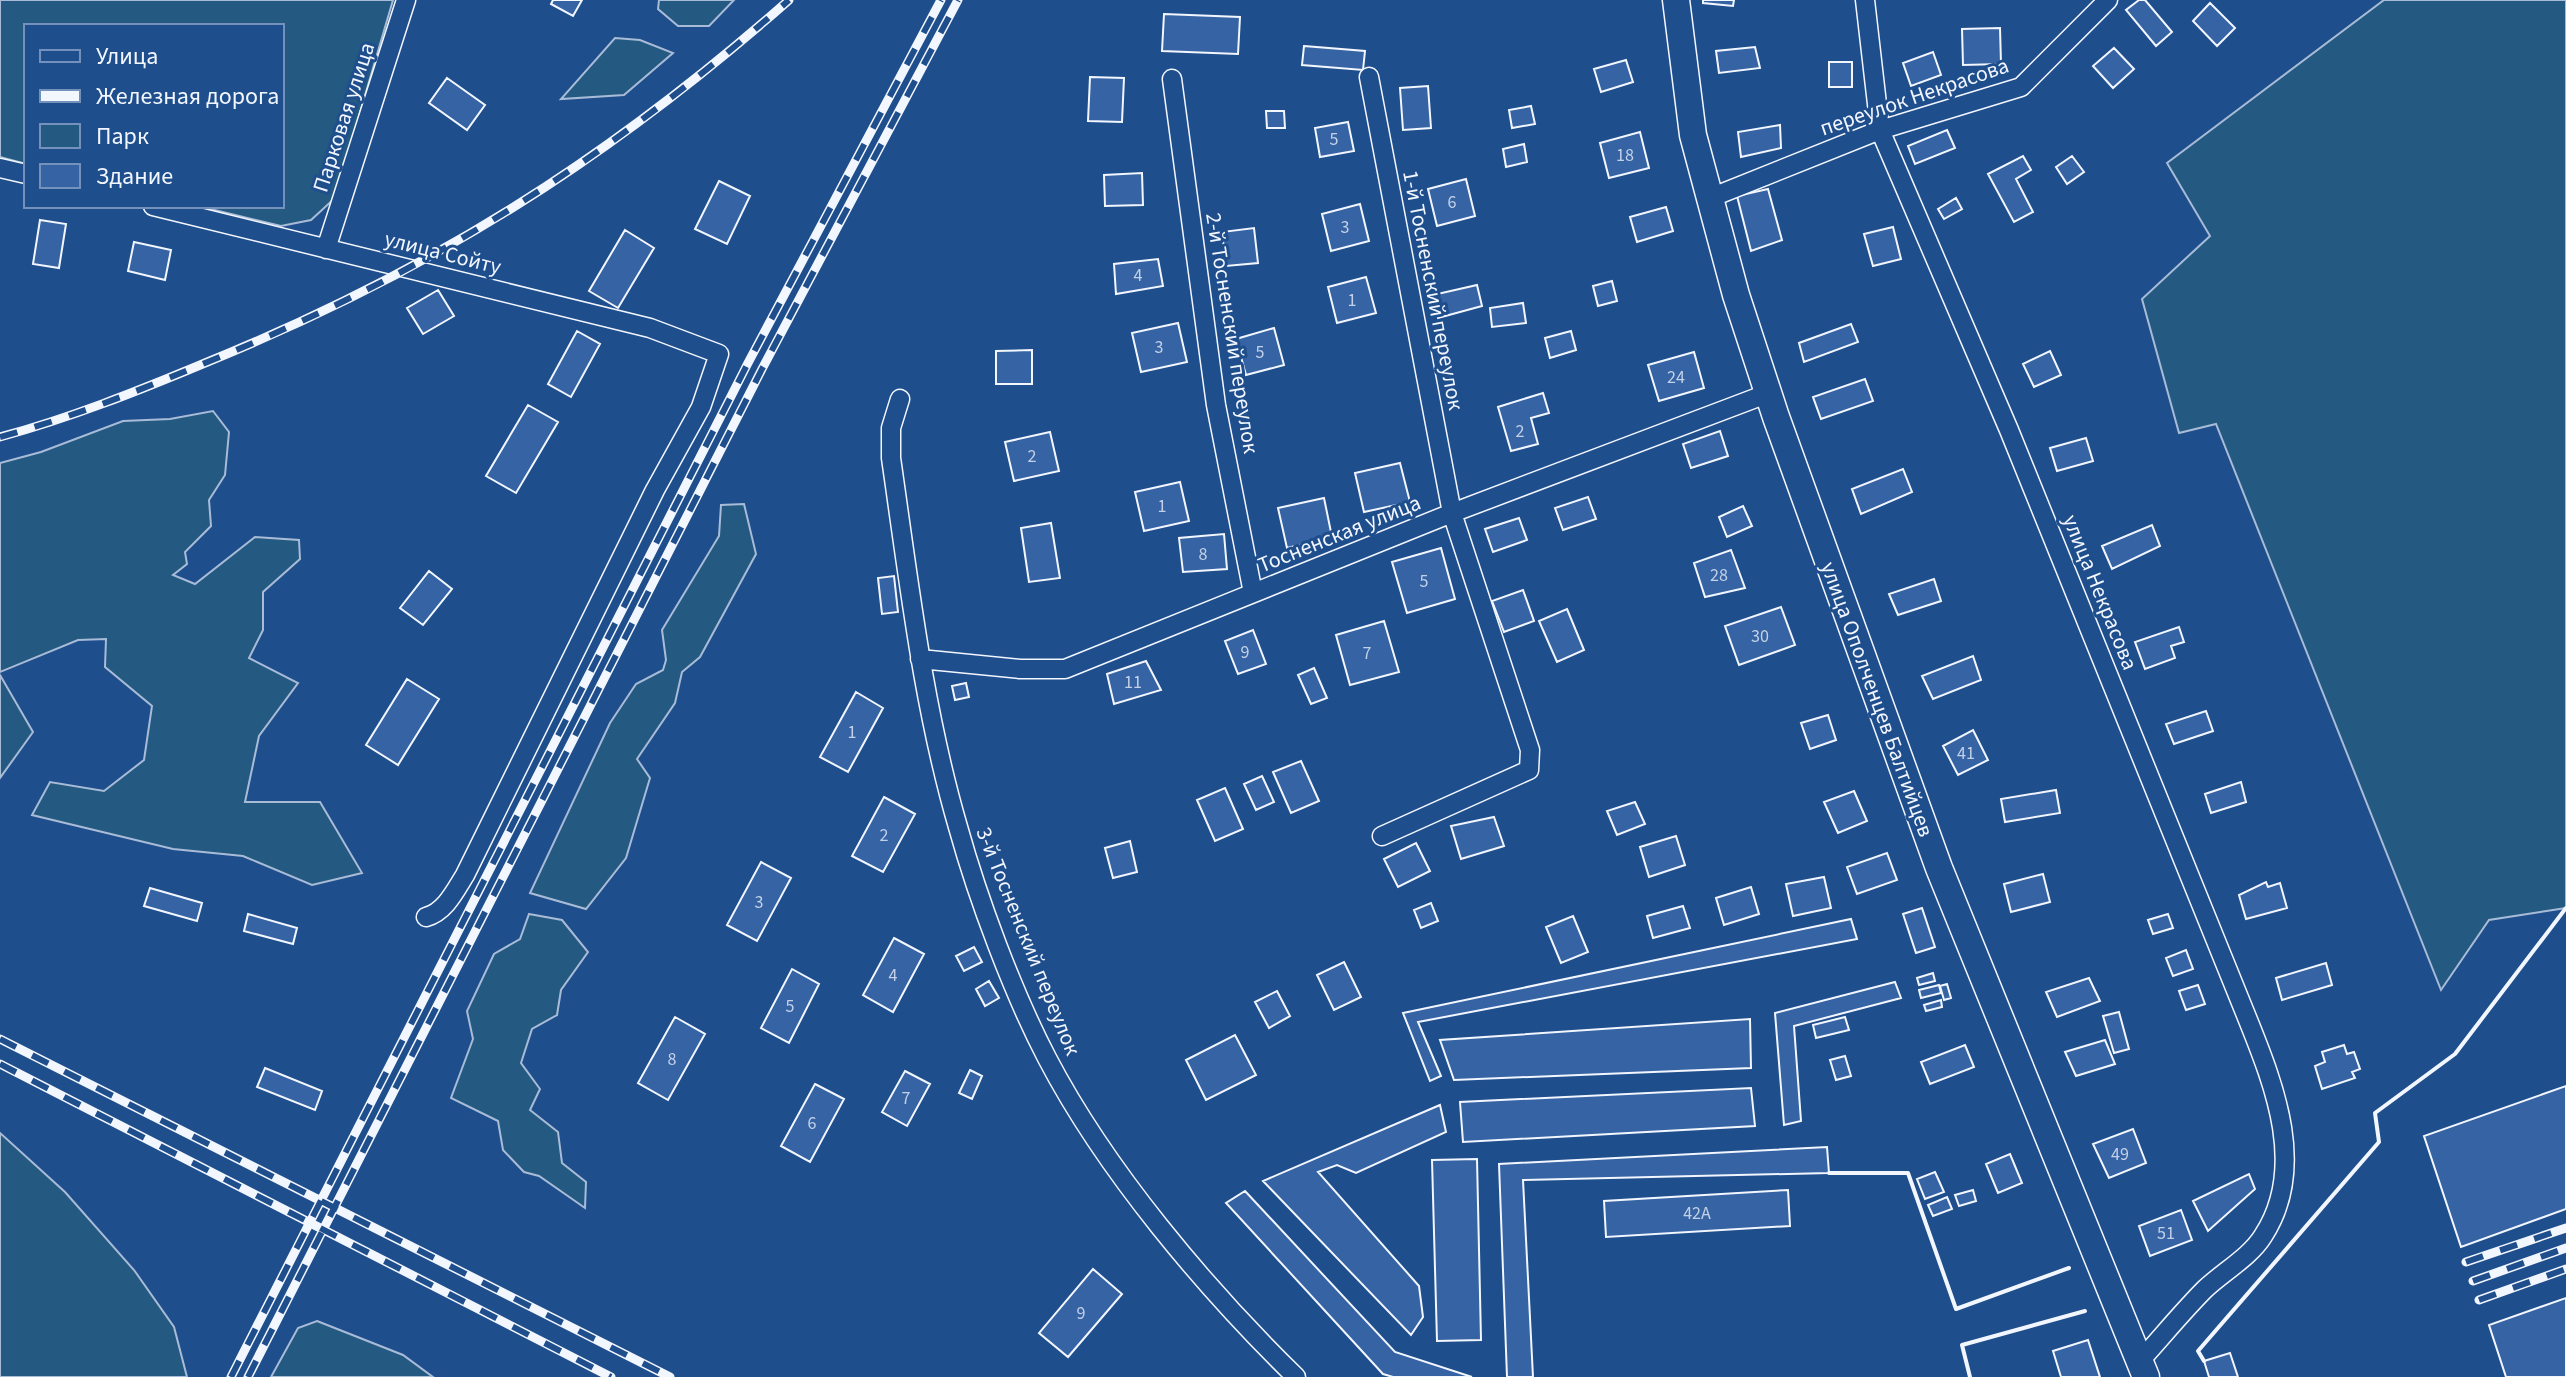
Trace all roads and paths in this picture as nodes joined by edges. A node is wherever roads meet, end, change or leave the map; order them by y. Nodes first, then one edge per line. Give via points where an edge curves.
1 (406, 0) edge
2 (1676, 0) edge
3 (1865, 0) edge
4 (2108, 0) edge
5 (1369, 77) dead end
6 (1172, 79) dead end
7 (1880, 130) junction
8 (0, 168) edge
9 (24, 174) edge
10 (1710, 198) junction
11 (161, 208) edge
12 (326, 249) junction
13 (1769, 393) junction
14 (900, 399) dead end
15 (1452, 513) junction
16 (1253, 593) junction
17 (920, 659) junction
18 (1382, 836) dead end
19 (426, 917) dead end
20 (2142, 1370) edge
21 (1296, 1377) edge

1 - 12 street, Парковая улица
2 - 10 main road, улица Ополченцев Балтийцев via 1693,135
3 - 7 street, улица Некрасова
4 - 7 street, переулок Некрасова via 2021,87
5 - 15 street, 1-й Тосненский переулок
6 - 16 street, 2-й Тосненский переулок via 1216,405
7 - 10 street, переулок Некрасова
7 - 20 street, улица Некрасова via 2009,430 2269,1071 2286,1154 2280,1204 2262,1238 2204,1290
8 - 9 street
10 - 13 main road, улица Ополченцев Балтийцев
11 - 12 street, улица Сойту
12 - 19 street, улица Сойту via 650,328 719,354 701,407 465,875 450,899
13 - 15 street, Тосненская улица
13 - 20 main road, улица Ополченцев Балтийцев via 1939,868
14 - 17 street, 3-й Тосненский переулок via 891,428 891,458
15 - 16 street, Тосненская улица
15 - 18 street, 1-й Тосненский переулок via 1530,750 1529,770
16 - 17 street, Тосненская улица via 1065,669
17 - 21 street, 3-й Тосненский переулок via 958,827 1047,1058 1142,1202 1244,1326

